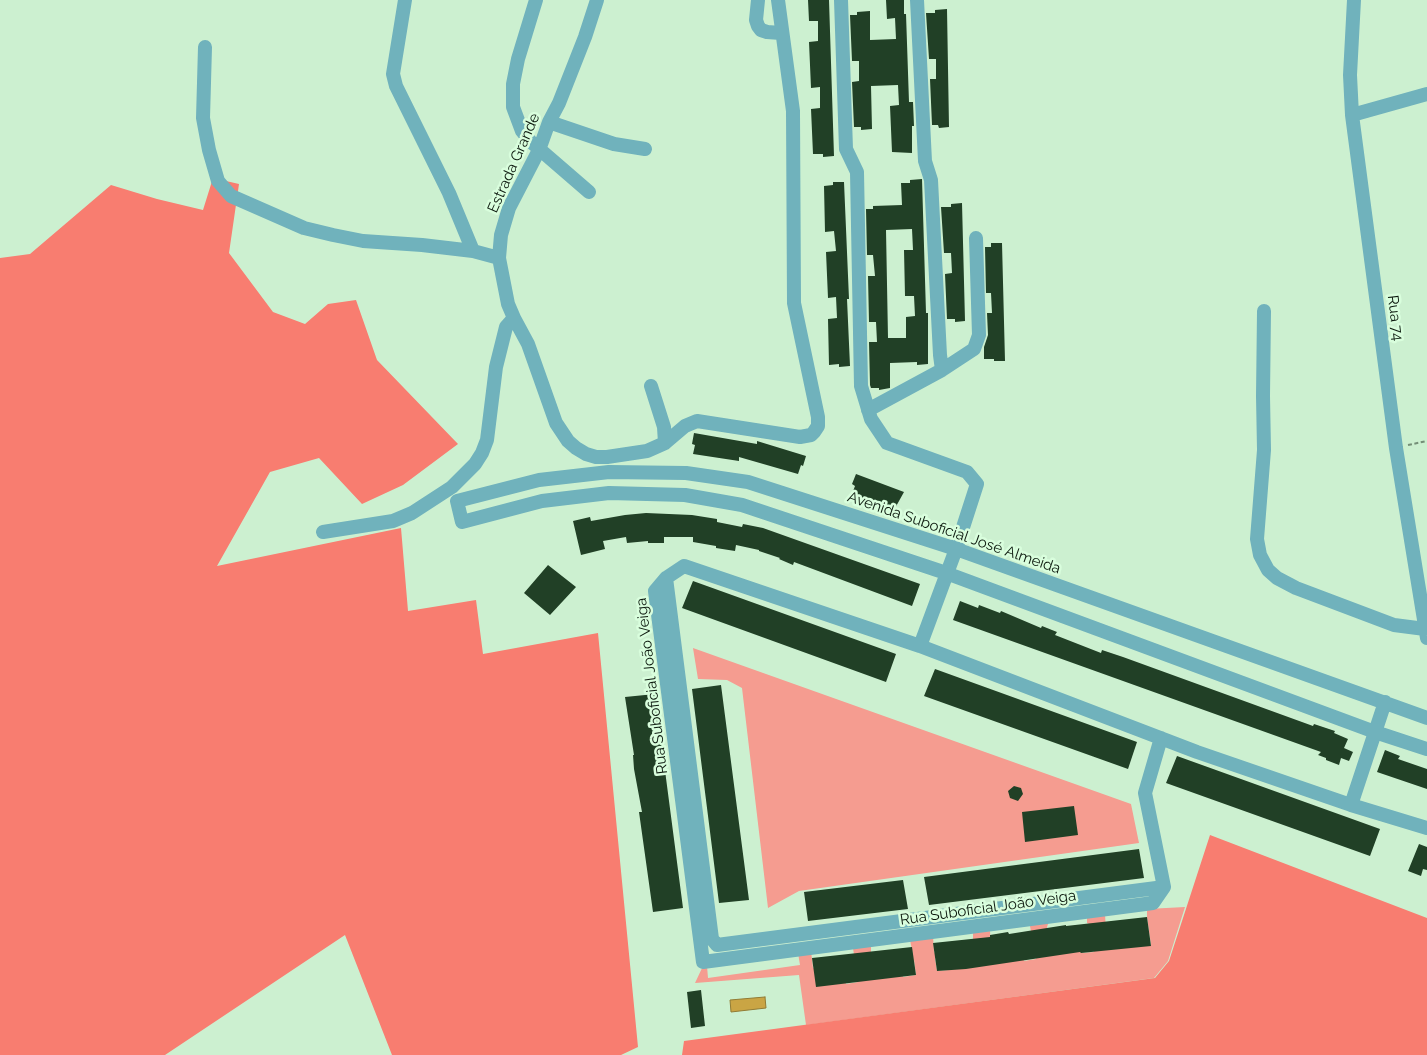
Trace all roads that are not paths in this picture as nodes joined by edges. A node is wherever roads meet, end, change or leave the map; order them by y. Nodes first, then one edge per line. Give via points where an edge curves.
1 (405, 0) edge
2 (536, 0) edge
3 (597, 0) edge
4 (758, 0) edge
5 (778, 0) edge
6 (841, 0) edge
7 (917, 0) edge
8 (1354, 0) edge
9 (782, 33) junction
10 (205, 46) dead end
11 (1427, 94) edge
12 (1352, 115) junction
13 (549, 122) junction
14 (645, 149) dead end
15 (539, 150) junction
16 (588, 192) dead end
17 (976, 238) dead end
18 (473, 251) junction
19 (499, 258) junction
20 (1264, 311) dead end
21 (514, 318) junction
22 (942, 370) junction
23 (651, 386) dead end
24 (868, 410) junction
25 (665, 442) junction
26 (323, 532) dead end
27 (956, 549) junction
28 (946, 573) junction
29 (666, 578) junction
30 (1426, 634) edge
31 (920, 646) junction
32 (1385, 702) junction
33 (1427, 718) edge
34 (1375, 732) junction
35 (1161, 738) junction
36 (1427, 749) edge
37 (1351, 805) junction
38 (1427, 828) edge
39 (1164, 887) junction

1 - 18 street via 394,74 396,86 449,193
2 - 15 street via 513,84 514,107 522,131
3 - 13 street, Estrada Grande via 569,78
4 - 9 street via 758,26 767,32
5 - 9 street, Estrada Grande
6 - 24 street via 846,149 857,172 862,386
7 - 22 street via 925,161 931,180
8 - 12 street, Rua 74 via 1350,76
9 - 25 street, Estrada Grande via 793,111 794,303 818,426 811,435 800,437 697,421
10 - 18 street via 203,118 218,181 232,196 304,228 333,235 363,241
11 - 12 street
12 - 30 street, Rua 74 via 1396,448
13 - 14 street via 614,144
13 - 15 street, Estrada Grande
15 - 16 street
15 - 19 street, Estrada Grande via 509,208 501,235
17 - 22 street via 979,335 974,349
18 - 19 street
19 - 21 street, Estrada Grande
20 - 30 street via 1264,450 1257,539 1260,555 1268,570 1296,588
21 - 25 street, Estrada Grande via 528,344 556,423 576,448 596,457 607,457 647,451
21 - 26 street via 506,327 496,367 487,440 475,464 452,487 412,513 393,521
22 - 24 street
23 - 25 street via 664,427
24 - 27 street via 887,443 967,472 977,484
27 - 28 street
27 - 28 street, Avenida Suboficial José Almeida via 748,482 686,473 609,472 539,480 457,501 462,522 542,501 609,493 686,494 742,505
27 - 32 street, Avenida Suboficial José Almeida
28 - 31 street
28 - 34 street
29 - 31 street via 684,566
29 - 39 street, Rua Suboficial João Veiga via 712,939 717,945
29 - 39 street, Rua Suboficial João Veiga via 655,591 703,962 1153,902
31 - 35 street
32 - 33 street, Avenida Suboficial José Almeida
32 - 34 street
34 - 36 street
34 - 37 street
35 - 37 street
35 - 39 street via 1145,793
37 - 38 street

